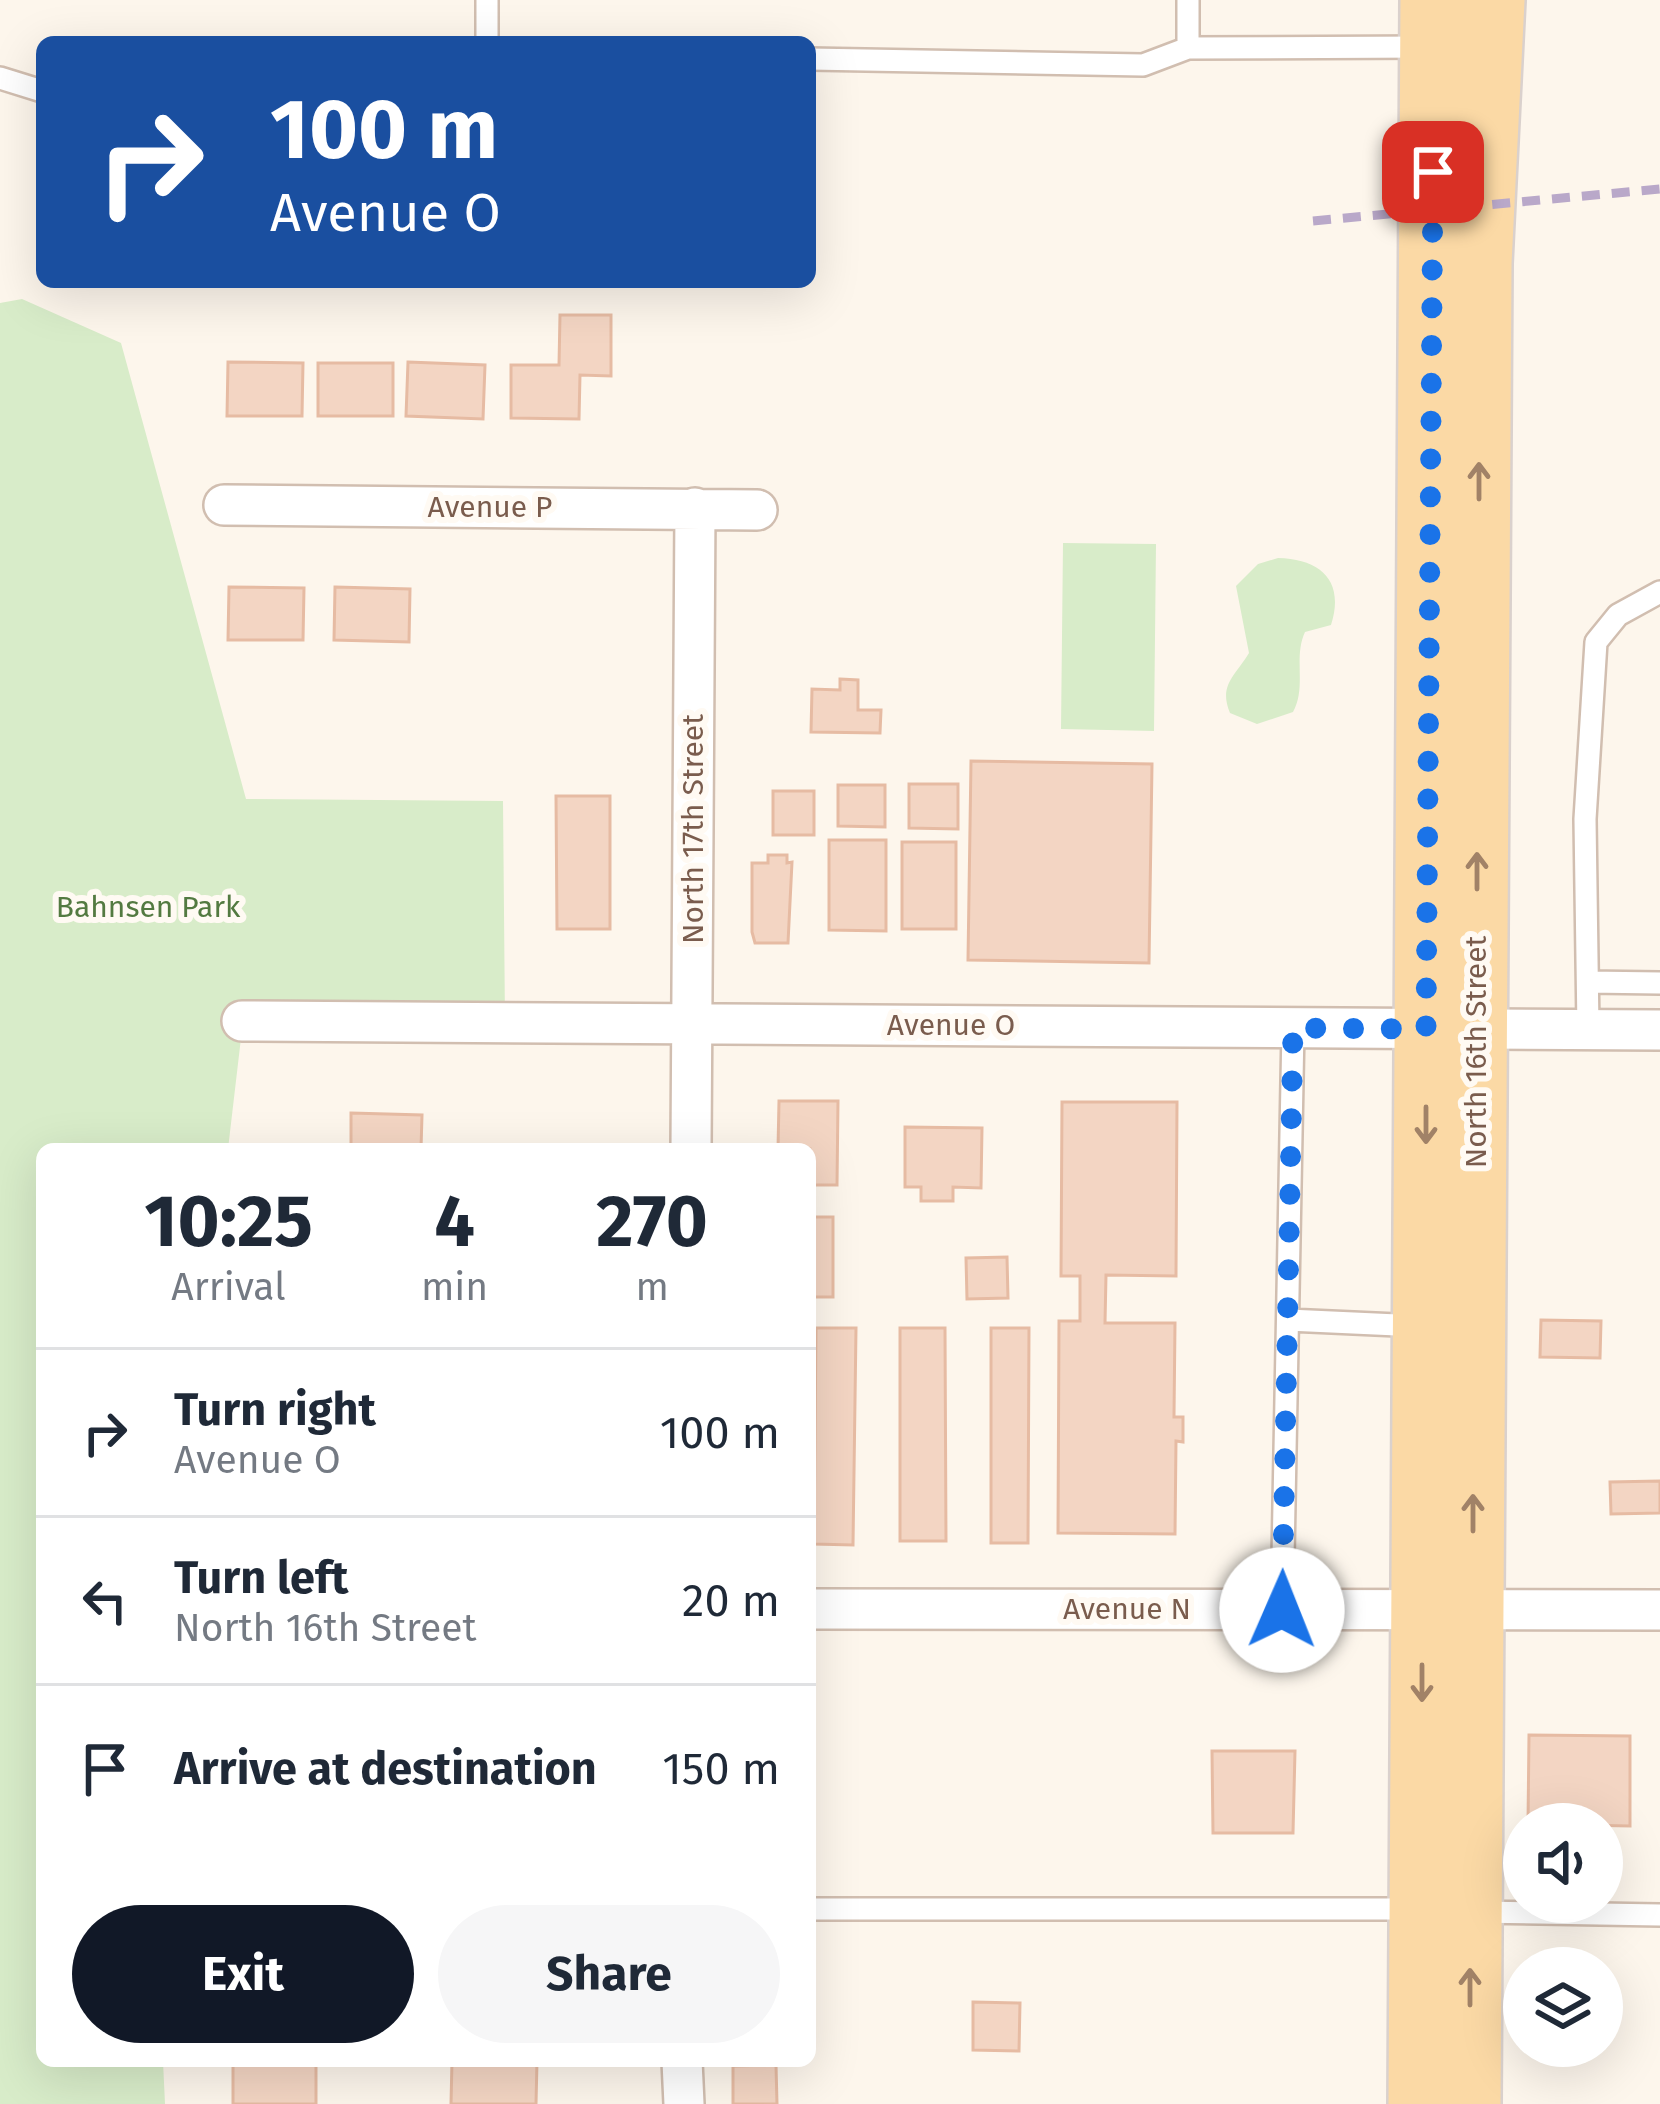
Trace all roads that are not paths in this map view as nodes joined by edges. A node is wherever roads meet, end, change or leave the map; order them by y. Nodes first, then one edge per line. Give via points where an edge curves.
1 (487, 0) edge
2 (1188, 0) edge
3 (1493, 0) edge
4 (1432, 24) edge
5 (487, 36) edge
6 (1188, 48) junction
7 (816, 59) edge
8 (0, 78) edge
9 (36, 89) edge
10 (224, 505) dead end
11 (695, 508) junction
12 (757, 510) dead end
13 (1660, 592) edge
14 (1588, 982) junction
15 (1660, 982) edge
16 (242, 1021) dead end
17 (692, 1022) junction
18 (1293, 1028) junction
19 (1451, 1029) junction
20 (1588, 1030) junction
21 (1660, 1030) edge
22 (691, 1143) edge
23 (1288, 1320) junction
24 (1449, 1326) junction
25 (816, 1609) edge
26 (1447, 1609) junction
27 (1282, 1610) junction
28 (1660, 1610) edge
29 (816, 1909) edge
30 (1446, 1910) junction
31 (1660, 1915) edge
32 (682, 2067) edge
33 (684, 2104) edge
34 (1420, 2104) edge
35 (1469, 2104) edge

1 - 5 lane
2 - 6 lane
19 -> 3 main road, North 16th Street
4 - 6 lane
4 - 19 main road, North 16th Street
6 - 7 lane via 1143,65
8 - 9 lane
10 - 11 street, Avenue P
11 - 12 street, Avenue P
11 - 17 street, North 17th Street
13 - 14 lane via 1618,615 1596,642
14 - 15 lane
14 - 20 lane
16 - 17 street, Avenue O
17 - 18 street, Avenue O
17 - 22 street, North 17th Street
18 - 19 street, Avenue O
18 - 23 lane
19 - 20 street, Avenue O
19 - 24 main road, North 16th Street
20 - 21 street, Avenue O
23 - 24 lane
23 - 27 lane
24 - 26 main road, North 16th Street
25 - 27 street, Avenue N
26 - 27 street, Avenue N
26 - 28 street, Avenue N
26 - 30 main road, North 16th Street
29 - 30 lane
30 - 31 lane
30 - 34 main road, North 16th Street
35 -> 30 main road, North 16th Street
32 - 33 street

